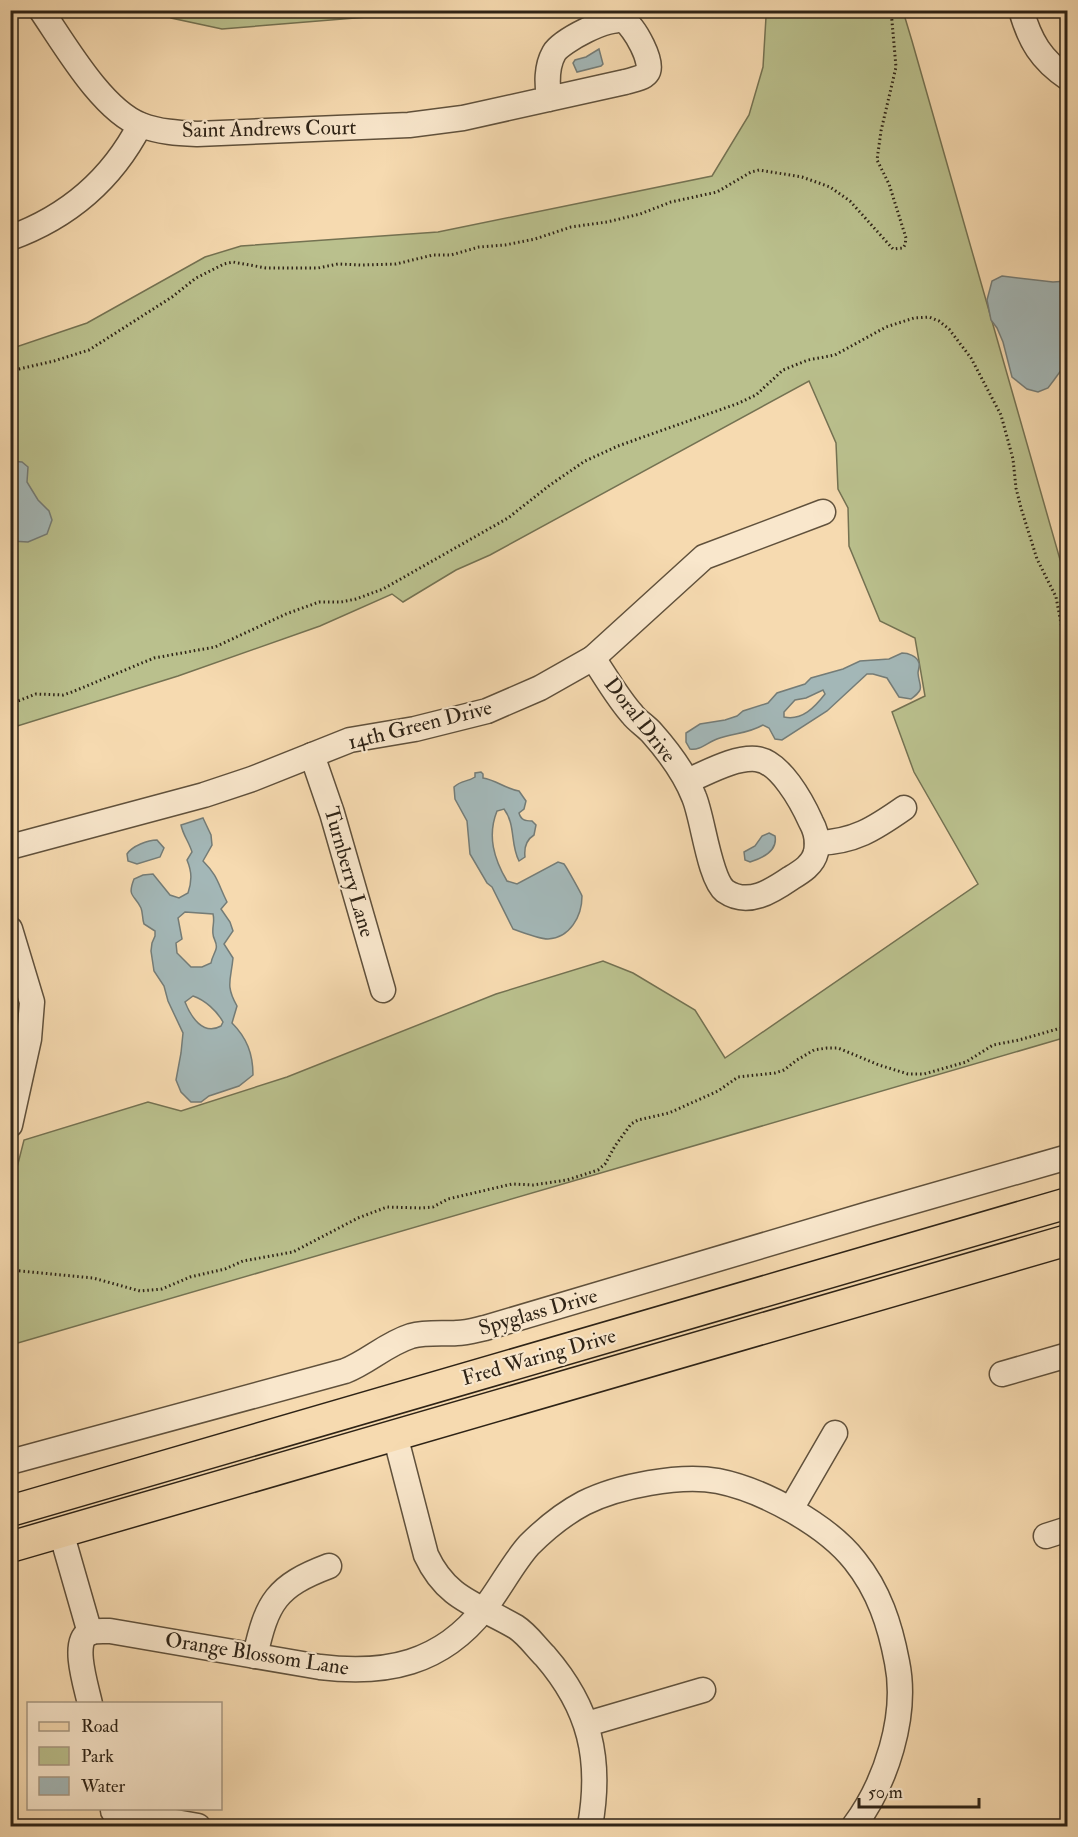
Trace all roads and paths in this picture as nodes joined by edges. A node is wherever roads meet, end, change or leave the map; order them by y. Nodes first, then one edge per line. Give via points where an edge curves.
1 (41, 10) edge
2 (891, 10) edge
3 (1021, 10) edge
4 (1068, 78) edge
5 (549, 99) dead end
6 (140, 124) junction
7 (10, 238) edge
8 (10, 371) edge
9 (823, 512) dead end
10 (593, 658) junction
11 (1068, 660) edge
12 (10, 704) edge
13 (312, 754) junction
14 (687, 781) junction
15 (904, 808) dead end
16 (817, 843) junction
17 (10, 847) edge
18 (10, 929) edge
19 (383, 990) dead end
20 (1068, 1026) edge
21 (10, 1125) edge
22 (1068, 1157) edge
23 (1068, 1203) edge
24 (1068, 1240) edge
25 (10, 1270) edge
26 (606, 1338) junction
27 (1068, 1355) edge
28 (1002, 1374) dead end
29 (835, 1433) dead end
30 (395, 1435) junction
31 (10, 1462) edge
32 (146, 1472) junction
33 (791, 1509) junction
34 (10, 1511) edge
35 (10, 1530) edge
36 (61, 1532) junction
37 (10, 1547) edge
38 (329, 1566) dead end
39 (483, 1611) junction
40 (88, 1634) junction
41 (255, 1656) junction
42 (703, 1690) dead end
43 (90, 1702) edge
44 (587, 1724) junction
45 (113, 1810) edge
46 (198, 1827) edge
47 (590, 1827) edge
48 (854, 1827) edge

1 - 6 street, Saint Andrews Court via 103,98
2 - 8 path via 896,67 877,160 906,238 903,248 893,249 850,201 830,188 802,177 759,170 717,192 671,202 640,214 451,255 396,264 266,268 224,264 196,278 89,350
3 - 4 street via 1032,43 1054,69
5 - 6 street, Saint Andrews Court via 409,125 196,134
6 - 7 street via 106,177 85,196 34,228
9 - 10 street, 14th Green Drive via 704,557
10 - 13 street, 14th Green Drive via 488,711 350,740
10 - 14 street, Doral Drive via 622,702 651,732
11 - 12 path via 1056,597 1021,508 1014,459 1000,415 958,340 939,321 929,317 886,327 835,355 783,370 756,395 739,403 585,461 508,518 383,589 356,599 319,602 215,647 154,658 63,695 36,694
13 - 17 street, 14th Green Drive via 204,795
13 - 19 street, Turnberry Lane
14 - 16 street, Doral Drive via 743,760 765,761 783,776 806,812
14 - 16 street, Doral Drive via 719,884 740,898 769,893 810,863
15 - 16 street via 859,836
18 - 21 street via 32,1002
20 - 25 path via 993,1045 966,1062 924,1074 898,1071 838,1048 814,1050 784,1070 738,1077 718,1091 669,1113 638,1120 598,1170 567,1180 512,1184 448,1199 433,1207 387,1207 293,1252 243,1261 162,1288 140,1291 93,1278
22 - 31 street, Spyglass Drive via 485,1328 412,1335 345,1371
23 - 26 main road, Fred Waring Drive
24 - 30 main road, Fred Waring Drive
26 - 30 main road via 523,1380 401,1417 394,1426
26 - 32 main road, Fred Waring Drive
27 - 28 street
29 - 33 street
30 - 36 main road, Fred Waring Drive
30 - 39 street via 434,1572 452,1592
32 - 34 main road, Fred Waring Drive
32 - 35 main road via 87,1507
33 - 39 street, Orange Blossom Lane via 718,1481 648,1484 608,1493 582,1504 528,1546
33 - 48 street, Orange Blossom Lane via 834,1539 855,1561 886,1614 894,1643 900,1677 889,1759
36 - 37 main road, Fred Waring Drive
36 - 40 street
38 - 41 street via 290,1584 276,1599 265,1616
39 - 41 street, Orange Blossom Lane via 450,1643 400,1666 350,1671
39 - 44 street via 518,1628 534,1644 559,1673
40 - 41 street, Orange Blossom Lane via 110,1631
40 - 43 street via 82,1640 80,1653
42 - 44 street
44 - 47 street via 594,1781
45 - 46 street

